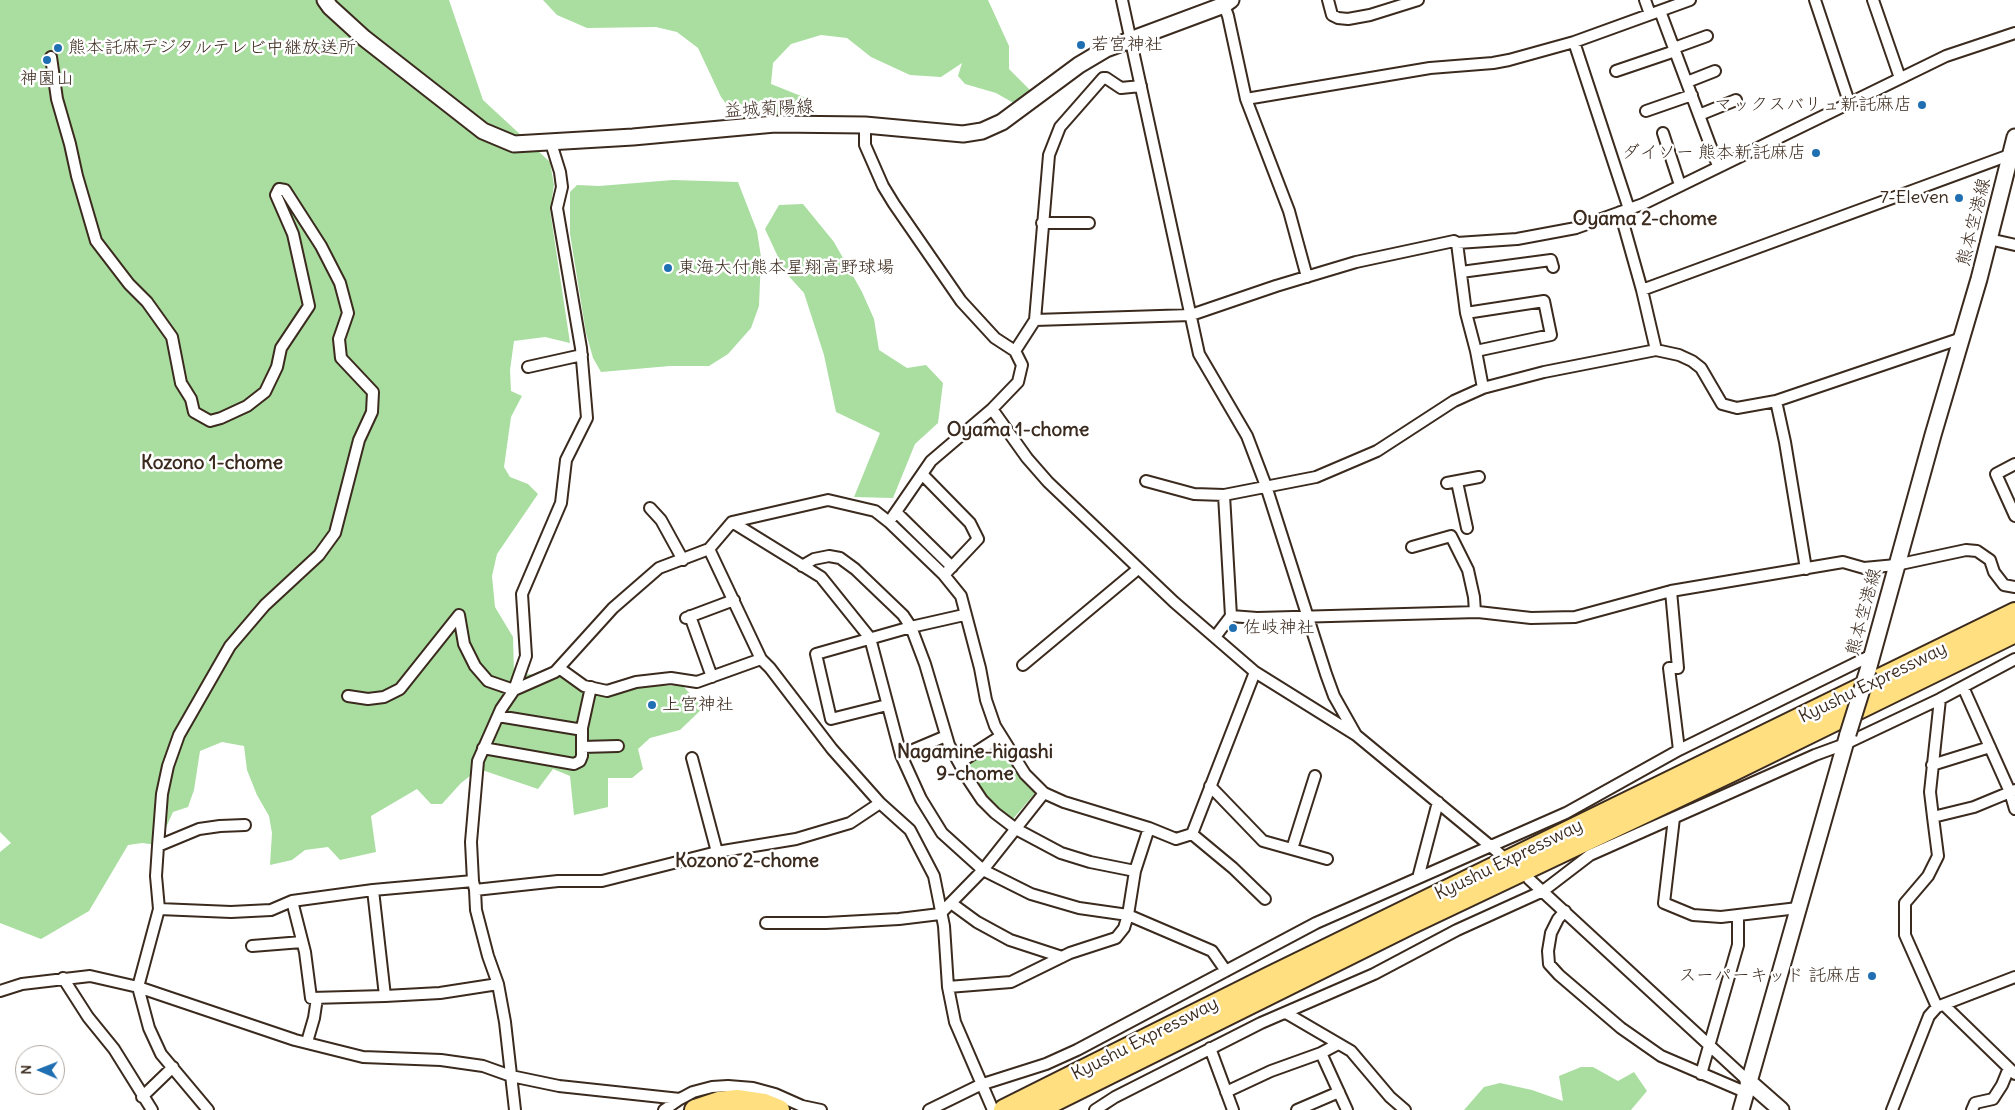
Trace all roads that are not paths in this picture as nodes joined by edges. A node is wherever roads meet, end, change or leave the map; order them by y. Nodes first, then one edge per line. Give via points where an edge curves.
1 (325, 0) edge
2 (1122, 0) edge
3 (1328, 0) edge
4 (1418, 0) edge
5 (1645, 0) edge
6 (1689, 0) edge
7 (1815, 0) edge
8 (1873, 0) edge
9 (1227, 3) edge
10 (1655, 12) junction
11 (2015, 33) edge
12 (1707, 36) dead end
13 (1132, 40) junction
14 (1574, 42) junction
15 (1674, 49) junction
16 (50, 57) dead end
17 (1616, 71) dead end
18 (1715, 71) dead end
19 (1900, 78) junction
20 (1687, 82) junction
21 (1140, 86) junction
22 (1692, 95) junction
23 (1246, 99) junction
24 (1736, 100) dead end
25 (1849, 102) junction
26 (1646, 112) dead end
27 (1699, 115) junction
28 (865, 125) junction
29 (1663, 133) dead end
30 (2015, 137) edge
31 (551, 143) junction
32 (2012, 154) edge
33 (1718, 166) junction
34 (1680, 185) junction
35 (1624, 211) junction
36 (1090, 223) dead end
37 (1042, 224) junction
38 (1989, 239) junction
39 (1457, 243) junction
40 (2015, 245) edge
41 (1552, 260) dead end
42 (1461, 272) junction
43 (1307, 277) junction
44 (1642, 290) junction
45 (1466, 313) junction
46 (1191, 315) junction
47 (1035, 320) junction
48 (1962, 338) junction
49 (1656, 350) junction
50 (1015, 351) junction
51 (1476, 351) junction
52 (582, 355) junction
53 (528, 367) dead end
54 (1483, 388) junction
55 (1776, 401) junction
56 (992, 409) junction
57 (2015, 464) edge
58 (922, 474) junction
59 (1479, 477) dead end
60 (1146, 481) dead end
61 (1266, 486) junction
62 (1224, 495) junction
63 (650, 508) dead end
64 (896, 512) junction
65 (2015, 516) edge
66 (732, 522) junction
67 (889, 522) junction
68 (1468, 528) dead end
69 (1412, 547) dead end
70 (709, 549) junction
71 (683, 560) junction
72 (1896, 565) junction
73 (802, 566) junction
74 (952, 567) junction
75 (1138, 569) junction
76 (1806, 569) junction
77 (944, 575) junction
78 (2015, 588) edge
79 (1671, 591) junction
80 (734, 600) junction
81 (1475, 612) junction
82 (2015, 613) edge
83 (964, 615) junction
84 (1231, 616) junction
85 (1307, 616) junction
86 (911, 627) junction
87 (2015, 632) edge
88 (1215, 637) junction
89 (870, 638) junction
90 (1872, 655) junction
91 (761, 659) junction
92 (2014, 662) edge
93 (1023, 665) dead end
94 (559, 668) junction
95 (1255, 672) junction
96 (712, 677) junction
97 (591, 687) junction
98 (1963, 687) junction
99 (514, 690) junction
100 (348, 696) dead end
101 (1940, 699) junction
102 (887, 705) junction
103 (498, 716) junction
104 (582, 728) junction
105 (1356, 735) junction
106 (946, 736) junction
107 (1001, 736) junction
108 (1847, 739) junction
109 (618, 746) dead end
110 (582, 747) junction
111 (1990, 747) junction
112 (483, 748) junction
113 (1679, 750) junction
114 (901, 755) junction
115 (692, 758) dead end
116 (959, 763) junction
117 (1932, 765) junction
118 (1315, 776) dead end
119 (1210, 786) junction
120 (2013, 791) edge
121 (1044, 793) junction
122 (1438, 802) junction
123 (880, 803) junction
124 (2015, 809) edge
125 (1934, 817) junction
126 (1674, 818) junction
127 (245, 825) dead end
128 (1149, 828) junction
129 (1016, 829) junction
130 (1192, 834) junction
131 (1490, 845) junction
132 (158, 846) junction
133 (1292, 849) junction
134 (717, 852) junction
135 (1500, 854) dead end
136 (1327, 859) dead end
137 (983, 870) junction
138 (1135, 870) junction
139 (1418, 878) junction
140 (1529, 879) dead end
141 (474, 886) junction
142 (373, 890) junction
143 (1542, 891) junction
144 (1265, 899) dead end
145 (292, 901) junction
146 (951, 903) junction
147 (1798, 908) junction
148 (159, 909) junction
149 (1565, 911) junction
150 (940, 914) junction
151 (1128, 915) junction
152 (1738, 915) junction
153 (766, 923) dead end
154 (302, 942) junction
155 (252, 946) dead end
156 (1062, 957) junction
157 (1226, 971) junction
158 (2015, 977) edge
159 (63, 978) junction
160 (498, 984) junction
161 (948, 986) junction
162 (138, 987) junction
163 (0, 991) edge
164 (385, 996) junction
165 (317, 998) junction
166 (1941, 1006) junction
167 (1238, 1009) junction
168 (1286, 1013) junction
169 (307, 1042) junction
170 (1338, 1044) junction
171 (1710, 1046) junction
172 (1210, 1048) junction
173 (1321, 1053) junction
174 (172, 1067) junction
175 (2012, 1071) edge
176 (1701, 1074) junction
177 (511, 1076) junction
178 (980, 1085) junction
179 (1747, 1086) junction
180 (1226, 1092) junction
181 (1339, 1092) junction
182 (142, 1097) junction
183 (687, 1104) edge
184 (1897, 1108) edge
185 (152, 1110) edge
186 (208, 1110) edge
187 (514, 1110) edge
188 (664, 1110) edge
189 (722, 1110) edge
190 (752, 1110) edge
191 (779, 1110) edge
192 (821, 1110) edge
193 (929, 1110) edge
194 (993, 1110) edge
195 (1004, 1110) edge
196 (1036, 1110) edge
197 (1066, 1110) edge
198 (1095, 1110) edge
199 (1233, 1110) edge
200 (1297, 1110) edge
201 (1347, 1110) edge
202 (1405, 1110) edge
203 (1741, 1110) edge
204 (1781, 1110) edge
205 (1972, 1110) edge

1 - 31 main road, 益城菊陽線 via 364,38 482,130 514,144
2 - 13 street
3 - 4 street via 1332,15 1348,19
5 - 10 street
6 - 10 street
7 - 25 street
8 - 19 street
9 - 13 main road, 益城菊陽線
9 - 23 street
10 - 14 street
10 - 15 street
11 - 19 street via 1946,56
12 - 15 street
13 - 21 street
13 - 28 main road, 益城菊陽線 via 1106,49 1002,122 982,131 955,134
14 - 23 street via 1493,63 1430,68
14 - 35 street
15 - 17 street
15 - 20 street
16 - 132 street via 57,99 96,241 172,337 181,383 191,399 194,412 210,420 221,418 247,406 266,392 282,348 309,306 292,234 276,195 279,189 285,190 322,246 340,283 348,312 339,339 341,358 373,392 372,412 359,440 335,533 319,555 265,605 230,646 179,734 162,794
18 - 20 street
19 - 25 street
20 - 22 street
21 - 37 street via 1121,88 1103,78 1060,126 1049,155
21 - 46 street
22 - 26 street
22 - 27 street
23 - 43 street via 1290,211
24 - 27 street
25 - 33 street
27 - 33 street
28 - 31 main road, 益城菊陽線 via 775,124
28 - 50 street via 864,145 894,204 961,301 995,338
29 - 34 street
30 - 32 main road, 熊本空港線
31 - 52 street via 560,172 562,187 557,208
32 - 38 main road, 熊本空港線
32 - 44 street
33 - 34 street
34 - 35 street
35 - 39 street via 1576,228 1517,239
35 - 44 street
36 - 37 street
37 - 47 street
38 - 40 street
38 - 48 main road, 熊本空港線
39 - 42 street
39 - 43 street via 1454,241 1356,262
41 - 42 street
42 - 45 street
43 - 46 street
44 - 49 street
45 - 51 street
45 - 51 street via 1544,301 1551,335
46 - 47 street
46 - 61 street via 1199,354 1247,436
47 - 50 street
48 - 55 street
48 - 72 main road, 熊本空港線
49 - 54 street via 1544,372
49 - 55 street via 1679,355 1700,368 1722,404 1737,408
50 - 56 street via 1022,364 1018,382
51 - 54 street
52 - 53 street
52 - 99 street via 587,418 566,460 561,503 522,594 526,656
54 - 61 street via 1454,401 1377,452 1316,477
55 - 76 street
56 - 58 street via 931,461
56 - 75 street via 1048,482
57 - 65 street via 1996,474
58 - 64 street
58 - 74 street via 970,523 978,539
59 - 68 street via 1452,483
60 - 62 street via 1194,494
61 - 62 street
61 - 85 street
62 - 84 street
63 - 71 street via 661,520
64 - 67 street
64 - 74 street
66 - 67 street via 828,500 875,511
66 - 70 street
66 - 73 street
67 - 77 street
69 - 81 street via 1451,536 1468,570
70 - 71 street
70 - 80 street
71 - 94 street via 659,568 612,608
72 - 76 street via 1864,568 1844,562
72 - 78 street via 1977,551 1990,560 2004,585
72 - 90 main road, 熊本空港線
73 - 86 street via 814,559 840,558 855,568
73 - 89 street via 821,577
74 - 77 street
75 - 88 street
75 - 93 street
76 - 79 street
77 - 83 street via 960,596
79 - 81 street via 1575,617 1531,618
79 - 113 street via 1678,668 1669,668
80 - 91 street
80 - 96 street via 687,617
81 - 85 street
82 - 195 highway, Kyushu Expressway
83 - 86 street
83 - 107 street via 986,700
84 - 85 street
84 - 88 street
85 - 105 street via 1331,689
86 - 89 street
86 - 106 street
87 - 167 highway, Kyushu Expressway
88 - 95 street
89 - 102 street
89 - 102 street via 816,654 831,719
90 - 108 main road, 熊本空港線, bridge
90 - 113 street
91 - 96 street
91 - 123 street via 832,750
92 - 98 street
94 - 97 street via 584,686
94 - 99 street
95 - 105 street
95 - 119 street
96 - 97 street via 697,682 671,678 636,682 607,691
97 - 104 street
98 - 101 street
98 - 111 street
99 - 100 street via 488,681 475,666 464,644 459,615 400,689 384,697
99 - 103 street
101 - 108 street
101 - 117 street
102 - 114 street
103 - 104 street
103 - 112 street
104 - 110 street
105 - 122 street
106 - 114 street
106 - 116 street
107 - 116 street
107 - 121 street via 1025,774
108 - 126 street
108 - 147 main road, 熊本空港線
109 - 110 street
110 - 112 street via 580,761 574,764
111 - 117 street
111 - 120 street
112 - 141 street via 478,761 471,842
113 - 131 street via 1566,813
114 - 137 street via 921,799 942,833
115 - 134 street
116 - 129 street via 982,800
117 - 125 street via 1930,792
118 - 133 street
119 - 130 street
119 - 133 street via 1263,841
120 - 124 street
120 - 125 street via 1974,807
121 - 128 street
121 - 129 street
122 - 131 street
122 - 139 street
123 - 134 street via 850,824 796,839
123 - 150 street via 910,830 934,876
125 - 166 street via 1938,856 1928,876 1906,902 1905,935
126 - 143 street via 1590,855
126 - 152 street via 1664,903 1693,915
127 - 132 street via 199,829
128 - 130 street via 1176,840
128 - 138 street
129 - 137 street
129 - 138 street via 1061,853
130 - 144 street
131 - 135 street
131 - 139 street
132 - 148 street
133 - 136 street
134 - 141 street via 602,881
137 - 146 street
137 - 151 street via 1031,894 1079,908
138 - 151 street
139 - 157 street via 1316,923
140 - 143 street
141 - 142 street
141 - 160 street via 476,910
142 - 145 street
142 - 164 street
143 - 149 street
143 - 168 street via 1457,930 1374,974
145 - 148 street via 271,910
145 - 154 street
146 - 150 street
146 - 156 street via 1010,940
147 - 152 street
147 - 179 main road, 熊本空港線
148 - 162 street
149 - 171 street
149 - 176 street via 1551,933 1549,964 1621,1028 1661,1056
150 - 153 street via 826,924
150 - 161 street via 946,945
151 - 156 street via 1116,938
151 - 157 street via 1212,951
152 - 171 street via 1738,945
154 - 155 street
154 - 165 street via 311,998
156 - 161 street via 1011,982
157 - 178 street via 1077,1050 1046,1064
158 - 166 street
159 - 162 street via 90,976
159 - 163 street
159 - 182 street via 114,1049
160 - 164 street
160 - 177 street
161 - 178 street via 955,1022
162 - 169 street
162 - 174 street via 148,1028 161,1054
164 - 165 street
165 - 169 street
166 - 175 street
166 - 184 street via 1929,1016
167 - 196 highway, Kyushu Expressway
167 - 197 highway
168 - 170 street
168 - 172 street
169 - 177 street via 363,1057 441,1060 483,1066
170 - 173 street
170 - 202 street via 1351,1051
171 - 176 street
171 - 179 street
172 - 180 street
172 - 198 street
173 - 180 street via 1270,1071
173 - 181 street
174 - 182 street
174 - 186 street
175 - 205 street via 1993,1099 1975,1103
176 - 179 street
177 - 183 street
177 - 187 street
178 - 193 street
178 - 194 street
179 - 203 main road, 熊本空港線
179 - 204 main road
180 - 199 street
181 - 200 street
181 - 201 street
182 - 185 street
183 - 188 street
183 - 191 highway via 737,1100
183 - 192 street via 712,1087 728,1086 753,1088
189 - 190 highway

